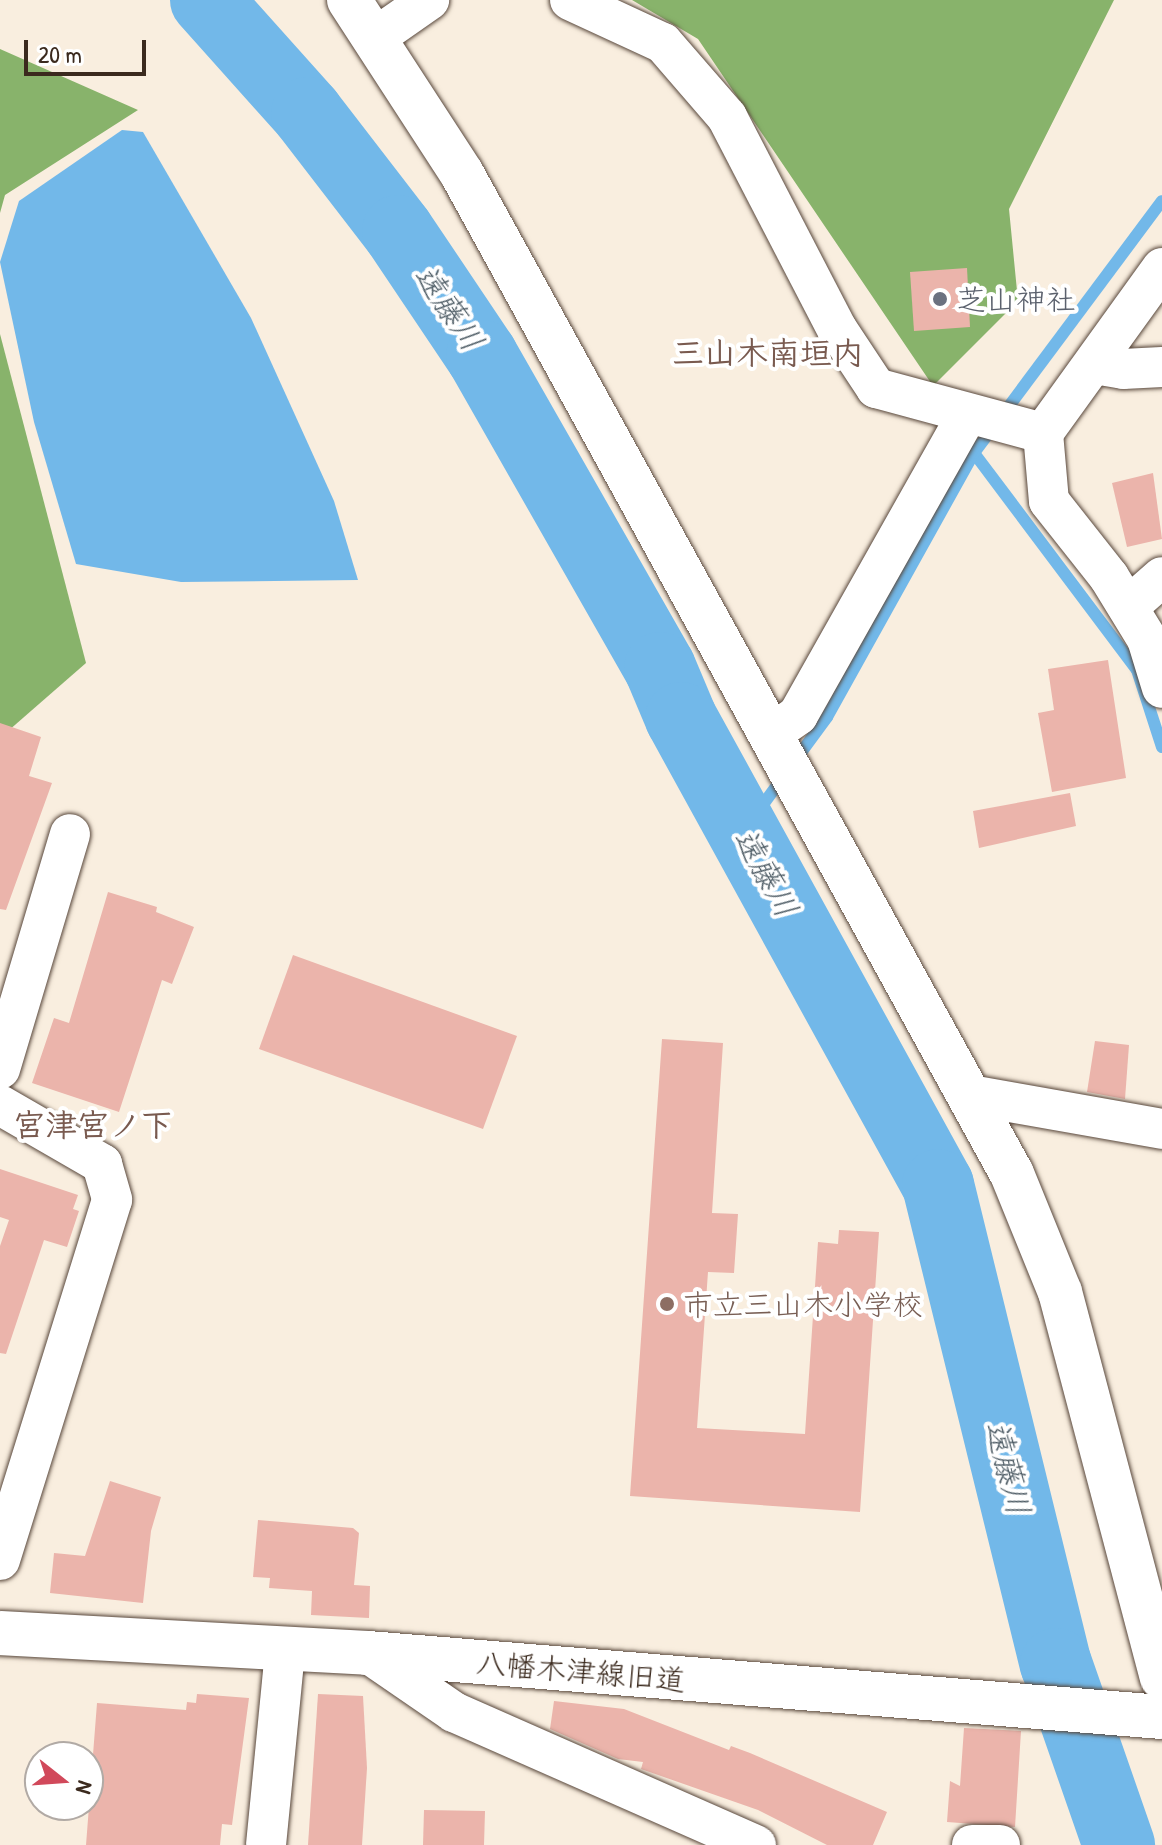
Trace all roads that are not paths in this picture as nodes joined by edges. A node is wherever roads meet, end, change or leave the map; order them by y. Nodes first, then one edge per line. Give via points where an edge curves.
1 (349, 0) edge
2 (429, 0) edge
3 (570, 0) edge
4 (376, 37) junction
5 (1162, 268) edge
6 (1095, 364) junction
7 (1162, 367) edge
8 (976, 416) junction
9 (1035, 430) junction
10 (1162, 577) edge
11 (1128, 607) junction
12 (1162, 688) edge
13 (771, 734) junction
14 (70, 834) dead end
15 (0, 1069) edge
16 (970, 1095) junction
17 (0, 1105) edge
18 (1162, 1129) edge
19 (0, 1560) edge
20 (0, 1633) edge
21 (285, 1650) junction
22 (368, 1653) junction
23 (1162, 1678) edge
24 (1142, 1715) edge
25 (266, 1845) edge
26 (756, 1845) edge
27 (972, 1845) edge
28 (1000, 1845) edge

1 - 4 street
2 - 4 street
3 - 8 street via 663,43 727,117 837,329 876,388
4 - 13 street via 462,174
5 - 6 street
6 - 7 street
6 - 9 street
8 - 9 street
8 - 13 street via 798,715
9 - 11 street via 1049,501
10 - 11 street
11 - 12 street via 1147,639
13 - 16 street
14 - 15 street
16 - 18 street
16 - 23 street via 1012,1174 1060,1292
17 - 19 street via 102,1164 112,1200
20 - 21 street, 八幡木津線旧道
21 - 22 street, 八幡木津線旧道
21 - 25 street
22 - 24 street, 八幡木津線旧道
22 - 26 street via 454,1712
27 - 28 street

